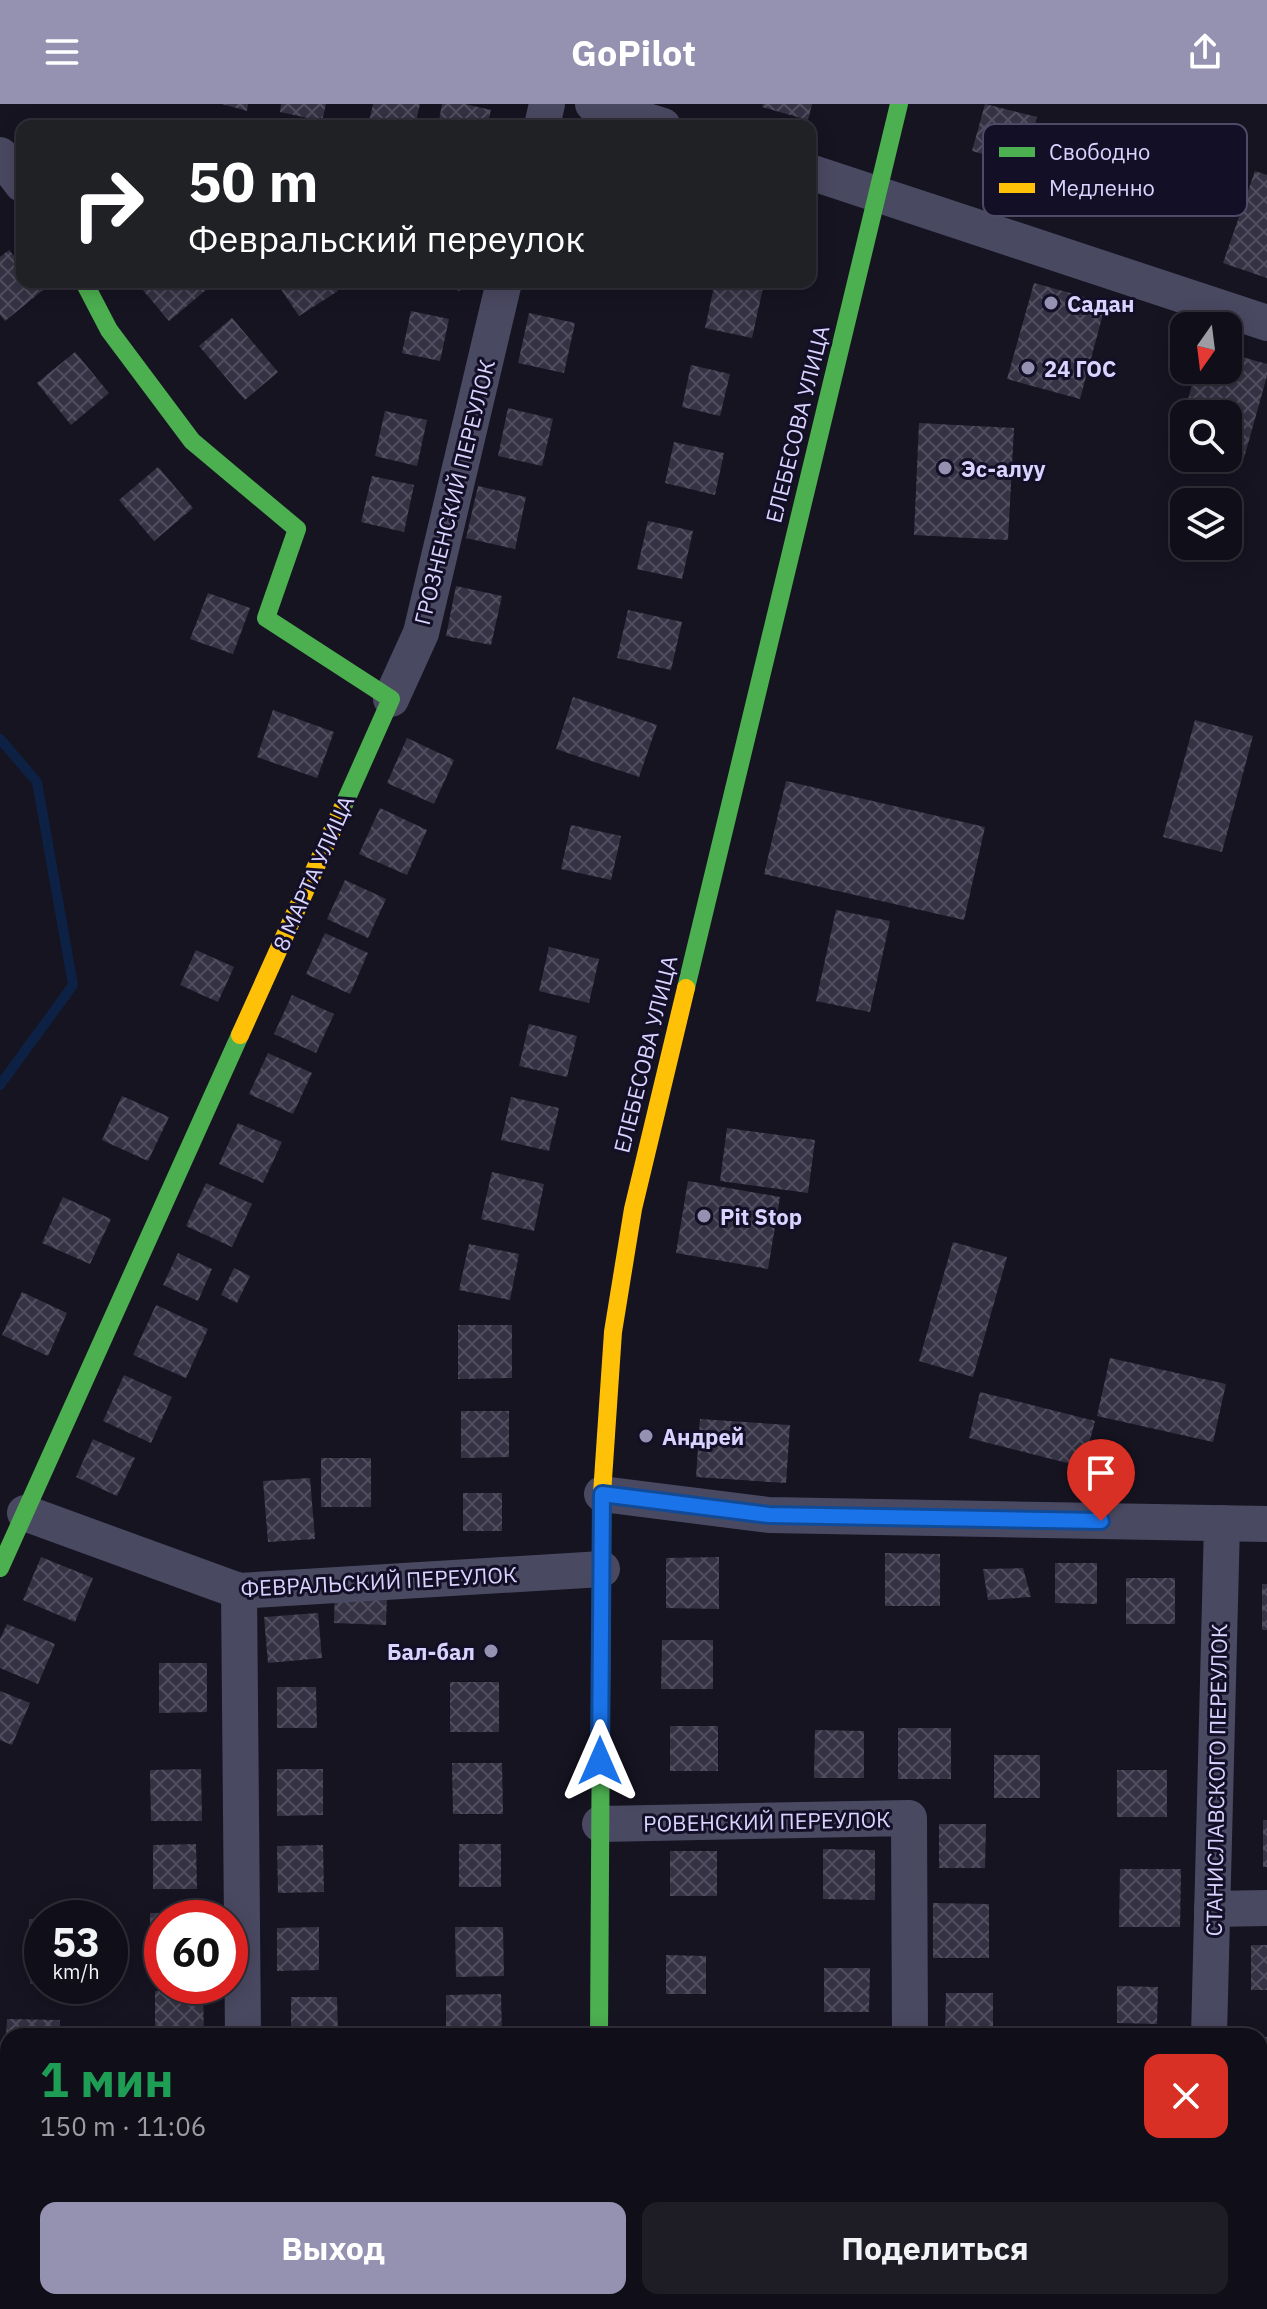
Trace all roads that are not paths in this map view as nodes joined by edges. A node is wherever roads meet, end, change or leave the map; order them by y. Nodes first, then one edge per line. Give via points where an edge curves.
1 (593, 104) edge
2 (899, 104) edge
3 (644, 120) edge
4 (0, 155) edge
5 (816, 174) edge
6 (16, 176) edge
7 (877, 193) junction
8 (87, 288) edge
9 (503, 288) edge
10 (1267, 323) edge
11 (391, 699) junction
12 (602, 1494) junction
13 (25, 1513) junction
14 (1222, 1523) junction
15 (1267, 1524) edge
16 (0, 1568) edge
17 (602, 1569) junction
18 (239, 1591) junction
19 (600, 1824) junction
20 (1267, 1908) edge
21 (1212, 1909) junction
22 (243, 2028) edge
23 (599, 2028) edge
24 (910, 2028) edge
25 (1209, 2028) edge

1 - 3 street
2 - 7 main road, ЕЛЕБЕСОВА УЛИЦА
4 - 6 street
5 - 7 street
7 - 10 street
7 - 12 main road, ЕЛЕБЕСОВА УЛИЦА via 633,1209 613,1332
8 - 11 main road via 109,330 192,441 297,529 266,618
9 - 11 street, ГРОЗНЕНСКИЙ ПЕРЕУЛОК via 421,633
11 - 13 main road, 8 МАРТА УЛИЦА
12 - 14 street via 769,1515
12 - 17 main road, ЕЛЕБЕСОВА УЛИЦА
13 - 16 main road, 8 МАРТА УЛИЦА
13 - 18 street, ФЕВРАЛЬСКИЙ ПЕРЕУЛОК
14 - 15 street
14 - 21 street, СТАНИСЛАВСКОГО ПЕРЕУЛОК
17 - 18 street, ФЕВРАЛЬСКИЙ ПЕРЕУЛОК
17 - 19 main road, ЕЛЕБЕСОВА УЛИЦА
18 - 22 street
19 - 23 main road, ЕЛЕБЕСОВА УЛИЦА
19 - 24 street, РОВЕНСКИЙ ПЕРЕУЛОК via 909,1818
20 - 21 street
21 - 25 street, СТАНИСЛАВСКОГО ПЕРЕУЛОК

